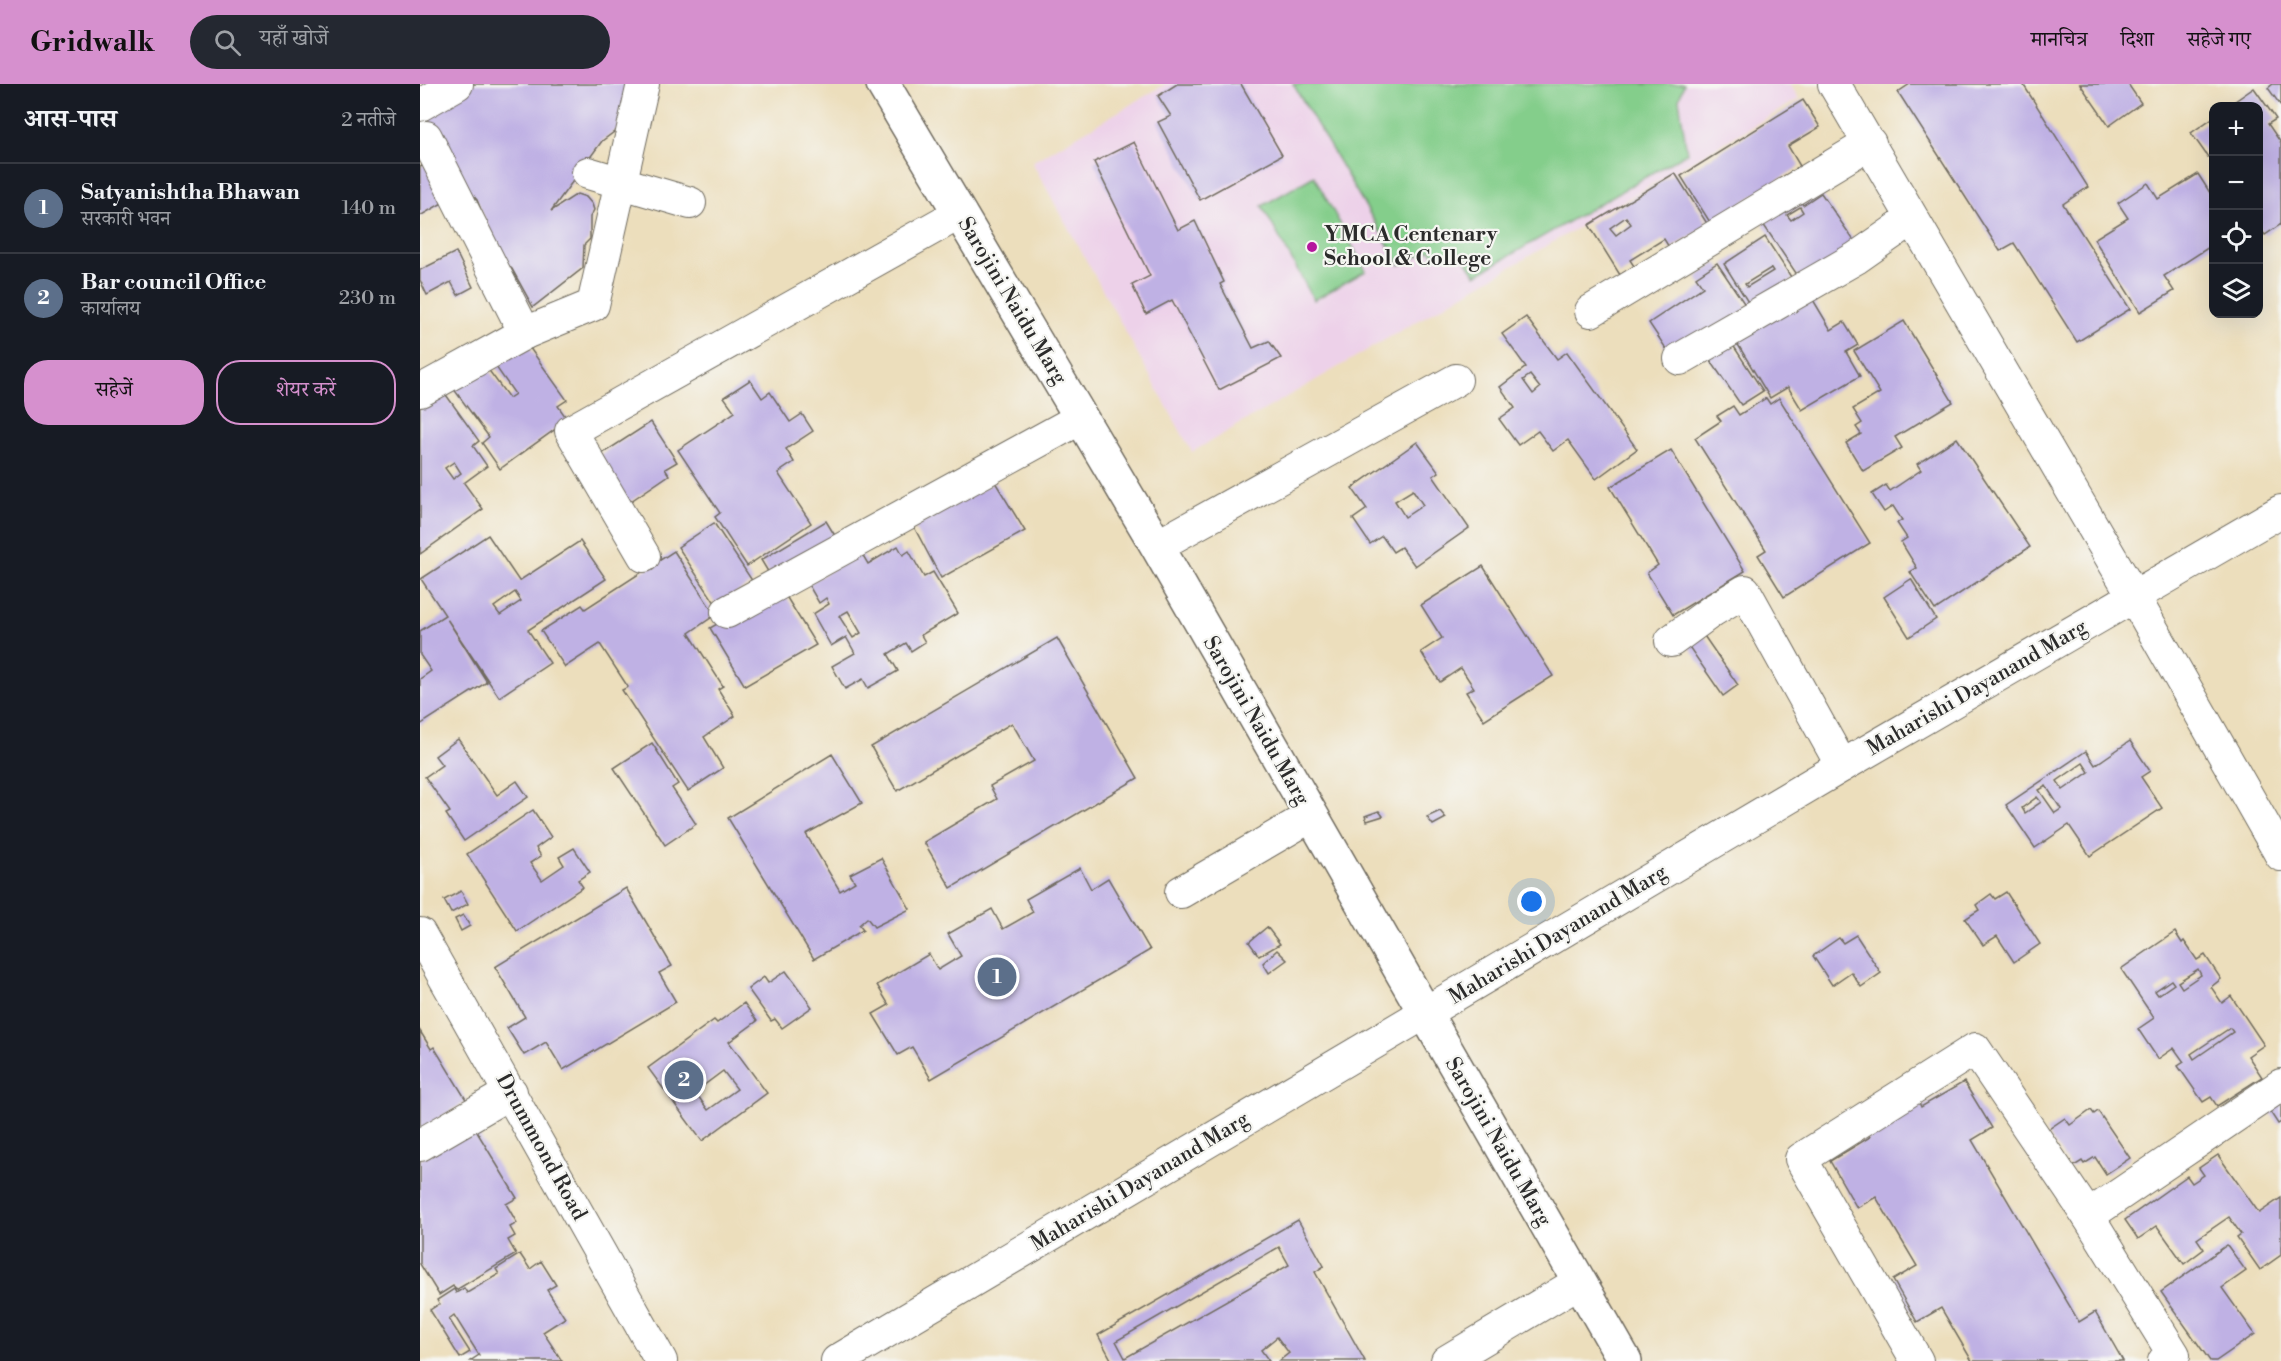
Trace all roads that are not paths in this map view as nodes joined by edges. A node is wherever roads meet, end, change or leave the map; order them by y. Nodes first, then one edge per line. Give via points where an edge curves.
1 (457, 84) edge
2 (642, 84) edge
3 (883, 84) edge
4 (1842, 87) edge
5 (420, 105) edge
6 (426, 137) dead end
7 (1870, 143) junction
8 (588, 173) dead end
9 (621, 182) junction
10 (690, 202) dead end
11 (960, 213) junction
12 (1912, 219) junction
13 (1590, 311) dead end
14 (525, 333) junction
15 (1680, 359) dead end
16 (1456, 380) dead end
17 (420, 392) edge
18 (1081, 418) junction
19 (2281, 511) edge
20 (1157, 546) junction
21 (644, 556) dead end
22 (2134, 597) junction
23 (727, 612) dead end
24 (1671, 641) dead end
25 (1842, 766) junction
26 (1311, 816) junction
27 (2281, 855) edge
28 (1181, 892) dead end
29 (421, 939) edge
30 (1424, 1014) junction
31 (2281, 1085) edge
32 (511, 1092) junction
33 (420, 1145) edge
34 (2088, 1216) junction
35 (1579, 1282) junction
36 (661, 1361) edge
37 (837, 1361) edge
38 (1447, 1361) edge
39 (1625, 1361) edge
40 (1917, 1361) edge
41 (2164, 1361) edge

1 - 5 street
2 - 9 street
3 - 11 main road, Sarojini Naidu Marg
4 - 7 street
6 - 14 street
7 - 12 street
7 - 13 street
8 - 9 street
9 - 10 street
9 - 14 street via 593,305
11 - 18 main road, Sarojini Naidu Marg
11 - 21 street via 571,430
12 - 15 street via 1856,258
12 - 22 street
14 - 17 street
16 - 20 street
18 - 20 main road, Sarojini Naidu Marg
18 - 23 street
19 - 22 street, Maharishi Dayanand Marg
20 - 26 main road, Sarojini Naidu Marg
22 - 25 street, Maharishi Dayanand Marg
22 - 27 street
24 - 25 street via 1745,591
25 - 30 street, Maharishi Dayanand Marg
26 - 28 street
26 - 30 main road, Sarojini Naidu Marg
29 - 32 street, Drummond Road
30 - 35 main road, Sarojini Naidu Marg
30 - 37 street, Maharishi Dayanand Marg
31 - 34 street
32 - 33 street
32 - 36 street, Drummond Road
34 - 40 street via 1975,1049 1801,1159
34 - 41 street via 2174,1355
35 - 38 street
35 - 39 main road, Sarojini Naidu Marg

